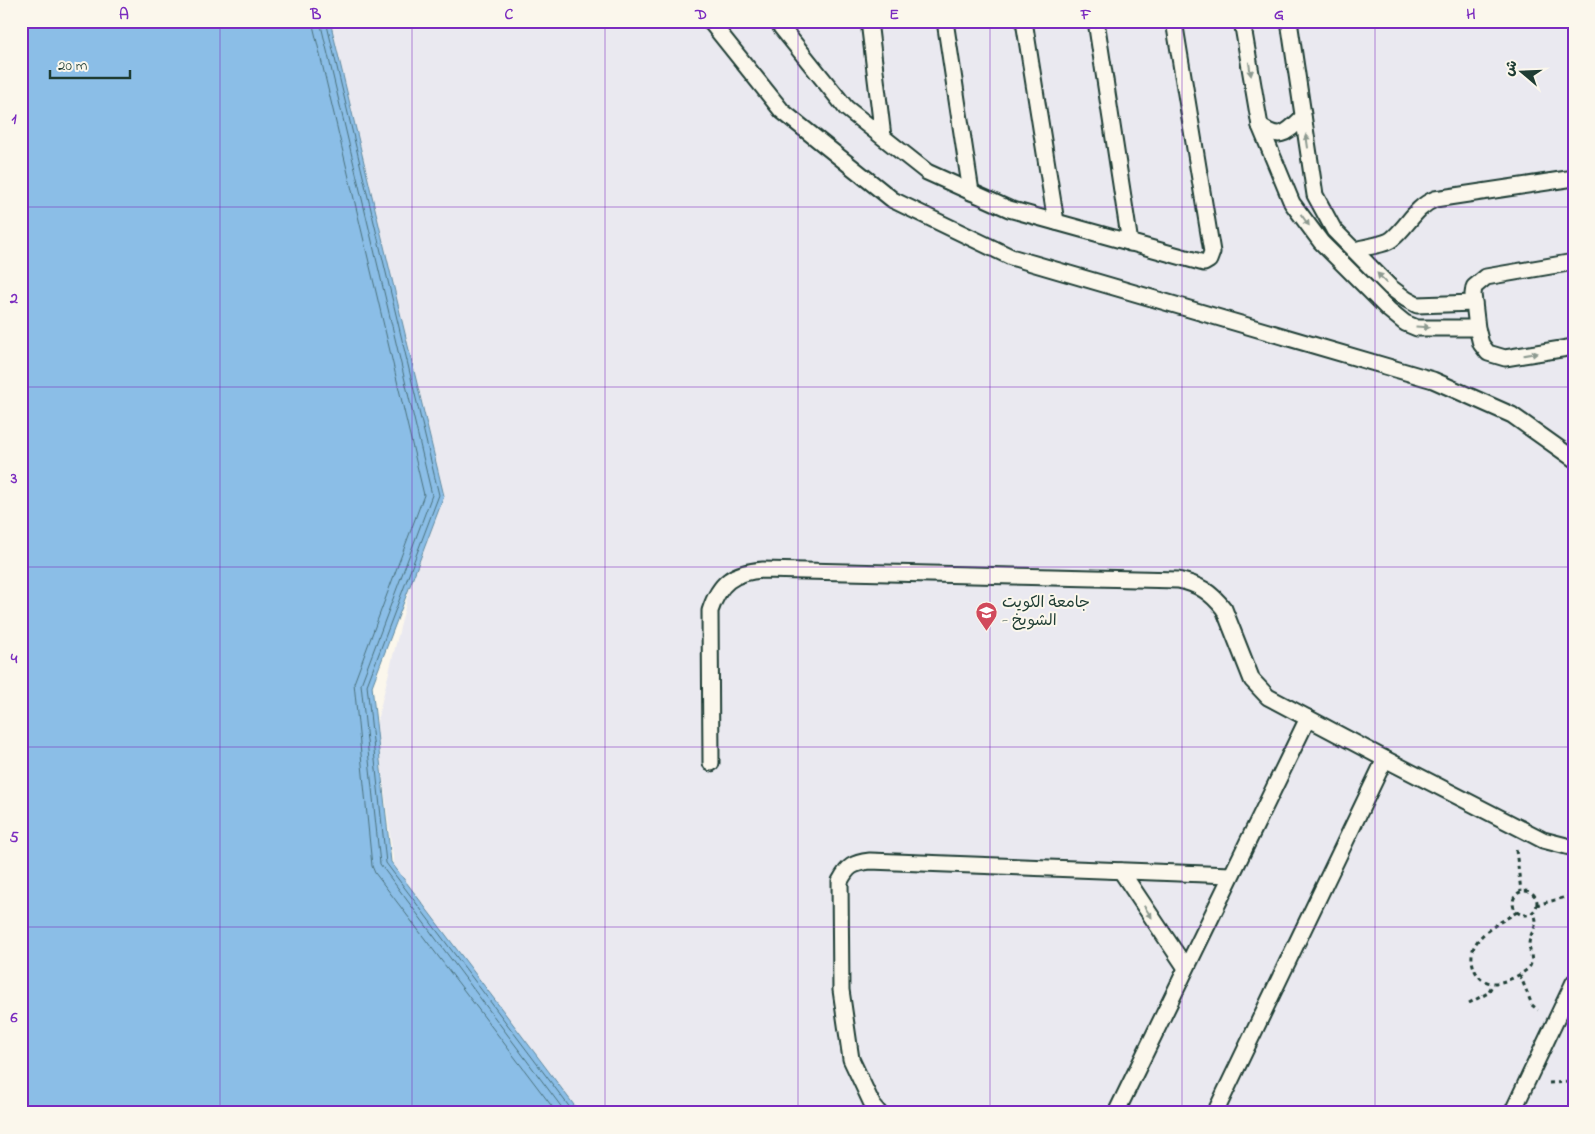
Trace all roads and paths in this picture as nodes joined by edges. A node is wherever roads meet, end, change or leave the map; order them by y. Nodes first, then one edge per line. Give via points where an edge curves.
1 (710, 21) edge
2 (778, 21) edge
3 (869, 21) edge
4 (945, 21) edge
5 (1024, 21) edge
6 (1096, 21) edge
7 (1174, 21) edge
8 (1242, 21) edge
9 (1289, 21) edge
10 (1303, 118) junction
11 (1260, 126) junction
12 (884, 137) junction
13 (1574, 178) edge
14 (972, 192) junction
15 (1056, 222) junction
16 (1130, 243) junction
17 (1354, 250) junction
18 (1574, 262) edge
19 (1474, 303) junction
20 (1477, 328) junction
21 (1574, 347) edge
22 (1574, 459) edge
23 (1308, 718) junction
24 (1385, 759) junction
25 (711, 763) dead end
26 (1515, 826) junction
27 (1574, 848) edge
28 (1121, 871) junction
29 (1231, 875) junction
30 (1520, 891) junction
31 (1574, 896) edge
32 (1536, 905) junction
33 (1517, 912) junction
34 (1533, 912) junction
35 (1186, 968) junction
36 (1520, 975) junction
37 (1574, 982) edge
38 (1493, 984) junction
39 (1469, 1003) dead end
40 (1554, 1024) junction
41 (879, 1113) edge
42 (1116, 1113) edge
43 (1215, 1113) edge
44 (1512, 1113) edge

1 - 22 lane via 782,111 893,200 1010,257 1433,380 1512,415
2 - 12 lane via 846,108
3 - 12 lane
4 - 14 lane
5 - 15 lane
6 - 16 lane
7 - 16 lane via 1212,252 1204,263
8 -> 11 lane
9 - 10 lane
10 - 11 lane via 1286,132 1278,134
17 -> 10 lane via 1334,230 1316,195
11 -> 20 lane via 1292,203 1321,242 1389,310 1417,328
12 - 14 lane via 927,172
13 - 17 lane via 1435,199 1426,202 1390,240
14 - 15 lane via 1009,209
15 - 16 lane
19 -> 17 lane via 1417,305 1390,287
18 - 19 lane via 1486,278 1474,288
19 - 20 lane
20 -> 21 lane via 1480,344 1488,353 1505,358
23 - 24 lane
23 - 25 lane via 1268,697 1260,689 1248,671 1224,609 1209,592 1189,582 748,571 723,585 714,597 710,611
23 - 29 lane
24 - 26 lane
24 - 43 lane
26 - 27 lane via 1543,840
26 - 30 path
28 - 29 lane
28 -> 35 lane
28 - 41 lane via 870,861 857,863 846,870 840,881 841,990 851,1059
29 - 35 lane
30 - 32 path via 1533,894
30 - 33 path via 1513,901
31 - 32 path
32 - 34 path
33 - 34 path
33 - 38 path via 1474,945 1473,968 1478,976
34 - 36 path via 1536,924 1529,945 1532,953 1530,966
35 - 42 lane
36 - 38 path
36 - 40 path via 1532,1005
37 - 40 lane
38 - 39 path via 1488,993
40 - 44 lane

